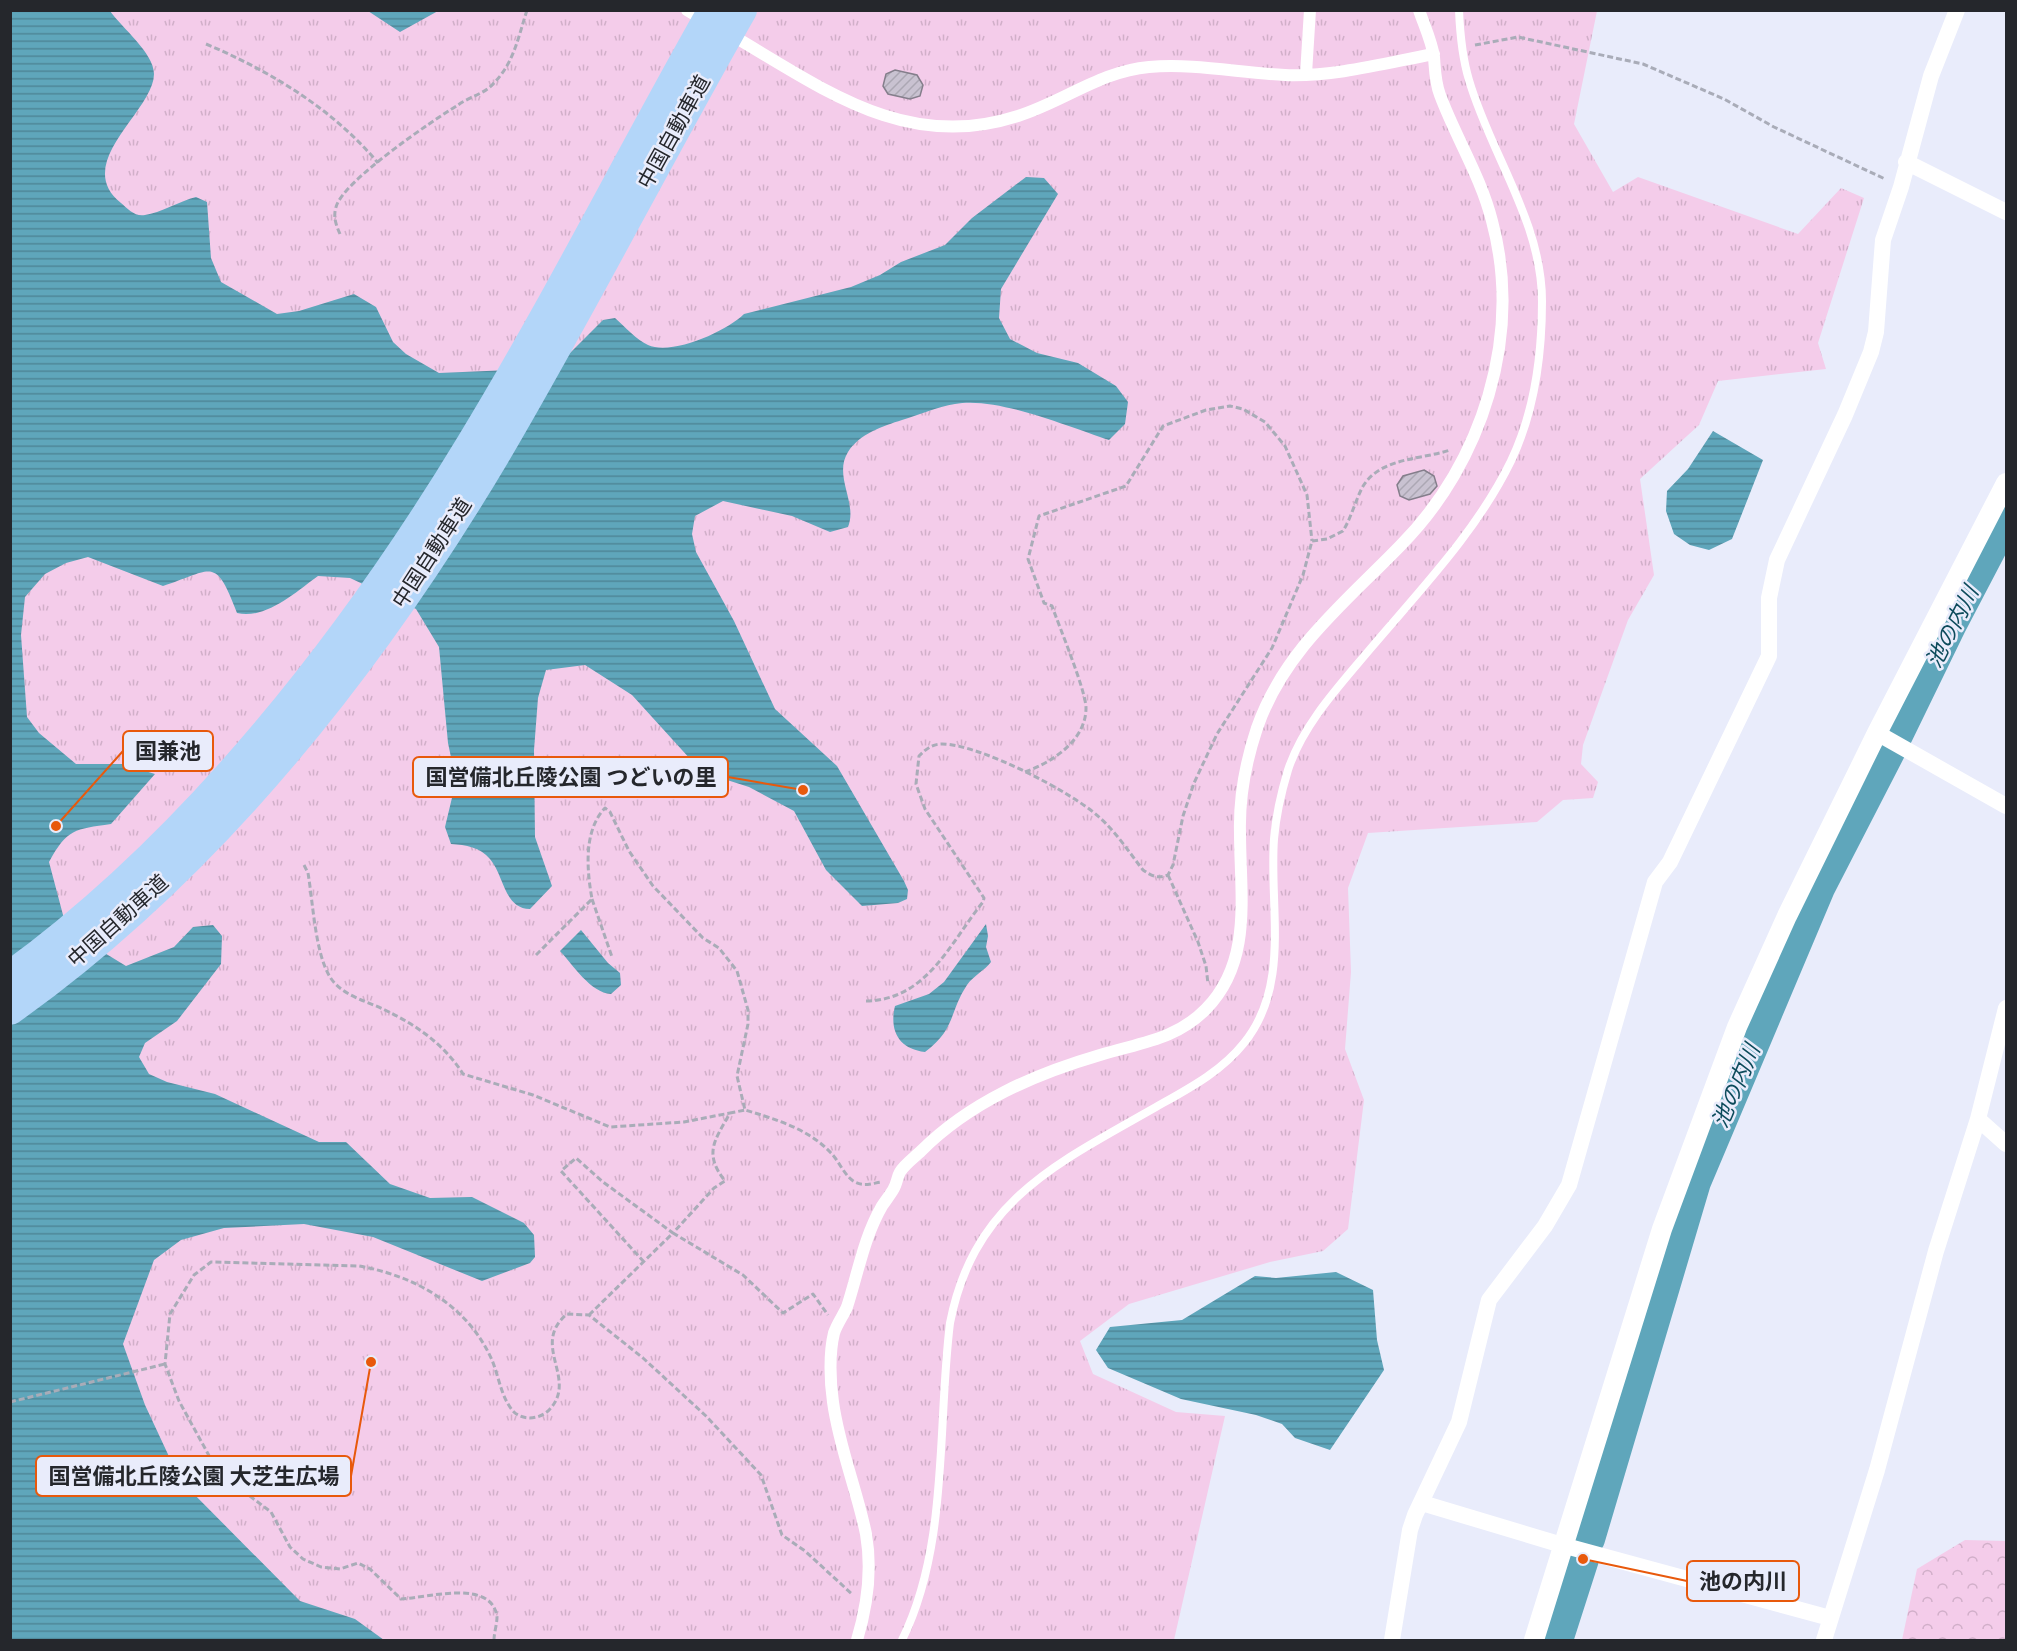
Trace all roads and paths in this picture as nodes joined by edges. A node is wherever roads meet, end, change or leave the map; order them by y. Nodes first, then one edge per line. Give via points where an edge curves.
1 (527, 10) edge
2 (687, 10) edge
3 (712, 10) edge
4 (742, 10) edge
5 (1311, 10) edge
6 (1419, 10) edge
7 (1459, 10) edge
8 (1957, 10) edge
9 (1518, 37) dead end
10 (206, 44) dead end
11 (1434, 54) junction
12 (1306, 74) junction
13 (1906, 162) junction
14 (378, 163) junction
15 (1901, 187) junction
16 (2007, 212) edge
17 (340, 234) dead end
18 (530, 366) junction
19 (1473, 440) junction
20 (2007, 483) edge
21 (1312, 541) junction
22 (1877, 733) junction
23 (1024, 772) junction
24 (2007, 806) edge
25 (304, 865) dead end
26 (1168, 874) junction
27 (592, 899) junction
28 (97, 925) junction
29 (536, 955) dead end
30 (612, 957) dead end
31 (10, 976) edge
32 (1220, 991) junction
33 (866, 1001) dead end
34 (2007, 1008) edge
35 (10, 1010) edge
36 (745, 1110) junction
37 (730, 1113) junction
38 (1978, 1119) junction
39 (2007, 1144) edge
40 (898, 1179) junction
41 (673, 1233) junction
42 (644, 1262) junction
43 (589, 1315) junction
44 (839, 1322) junction
45 (165, 1364) junction
46 (10, 1402) edge
47 (1422, 1503) junction
48 (1562, 1545) junction
49 (865, 1606) junction
50 (1830, 1618) junction
51 (494, 1641) edge
52 (857, 1641) edge
53 (902, 1641) edge
54 (1392, 1641) edge
55 (1534, 1641) edge
56 (1824, 1641) edge

1 - 14 path via 515,54 492,86 458,104
2 - 12 street via 857,105 887,119 923,127 991,124 1020,116 1105,77 1149,67
3 - 18 highway, 中国自動車道
4 - 18 highway, 中国自動車道
5 - 12 street
6 - 11 street
7 - 53 lane via 1460,41 1469,81 1515,193 1530,238 1542,297 1539,354 1530,404 1512,459 1449,555 1315,716 1290,764 1274,840 1274,965 1267,1001 1246,1041 1220,1068 1192,1087 1066,1157 1027,1187 997,1218 968,1264 955,1295 950,1323 935,1528 913,1620
8 - 13 street via 1931,76
9 - 15 path via 1643,64 1724,99
10 - 14 path via 237,57 309,100 347,130
11 - 12 street
11 - 19 street via 1439,92 1476,173 1494,225 1499,254 1501,314 1495,373
13 - 15 street
13 - 16 street
14 - 17 path via 336,205
15 - 47 street via 1883,240 1871,352 1777,560 1769,598 1769,656 1670,862 1655,882 1569,1185 1545,1226 1489,1300 1459,1422
18 - 28 highway, 中国自動車道 via 288,706 158,850
18 - 28 highway, 中国自動車道 via 471,493 377,636 243,799 173,872
19 - 21 path via 1381,469 1363,486 1343,531
19 - 32 street via 1446,492 1421,525 1320,623 1277,684 1267,705 1250,756 1242,798 1240,943 1228,980
20 - 22 street
21 - 23 path via 1306,495 1285,446 1256,415 1230,406 1206,410 1163,426 1126,486 1040,516 1028,559 1044,603 1052,606 1086,708 1079,735 1062,752
21 - 26 path via 1303,575 1272,648 1217,734 1194,783
22 - 24 street
22 - 48 street via 1787,916 1698,1126
23 - 26 path via 1098,815 1143,870 1160,878
23 - 33 path via 953,745 931,746 919,756 916,783 925,809 984,898 926,978 905,991
25 - 37 path via 330,977 345,991 421,1030 453,1059 463,1074 543,1098 610,1127 684,1122
26 - 32 path via 1198,942 1206,966 1206,983
27 - 29 path
27 - 30 path
27 - 36 path via 590,845 605,808 653,886 703,938 719,948 737,971 748,1010 736,1076
28 - 31 highway, 中国自動車道
28 - 35 highway, 中国自動車道
32 - 40 street via 1207,1009 1166,1037 1078,1061 993,1098 932,1141 900,1172
34 - 38 street
36 - 37 path
36 - 40 path via 811,1137 830,1152 853,1182 864,1185
37 - 41 path via 712,1146 714,1168 725,1181
38 - 39 street
38 - 50 street
40 - 44 street via 881,1208
41 - 42 path
41 - 42 path via 576,1158 561,1172
41 - 44 path via 743,1275 783,1313 813,1294 824,1313
42 - 43 path
43 - 45 path via 567,1314 556,1324 551,1333 559,1377 557,1397 550,1409 538,1417 524,1418 507,1402 492,1360 471,1325 421,1285 359,1266 211,1262 194,1275 170,1314
43 - 49 path via 706,1416 761,1475 782,1535
44 - 49 street via 833,1351 832,1398 866,1535 869,1569
45 - 46 path
45 - 51 path via 179,1401 218,1472 271,1512 290,1547 303,1559 321,1567 340,1569 358,1563 370,1569 401,1599 482,1595 497,1617
47 - 48 street
47 - 54 street via 1410,1530
48 - 50 street
48 - 55 street
49 - 52 street
50 - 56 street

